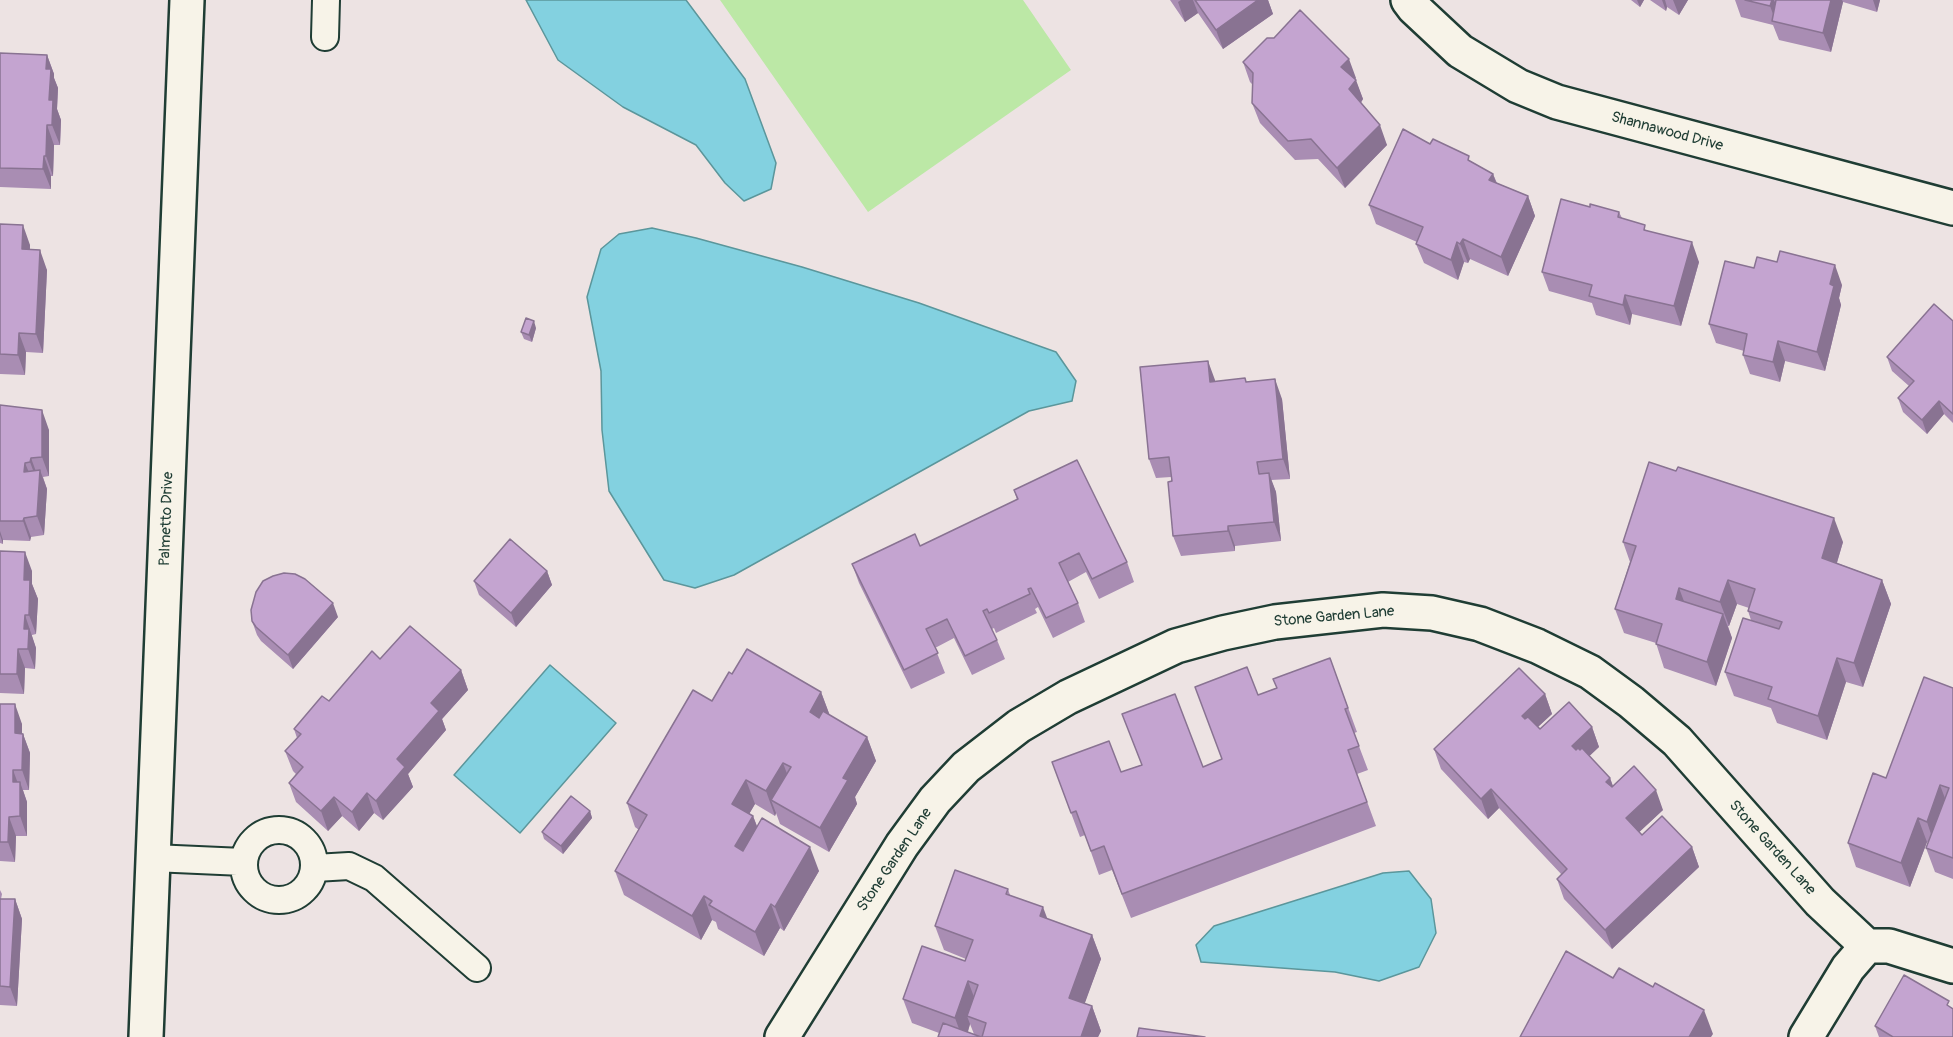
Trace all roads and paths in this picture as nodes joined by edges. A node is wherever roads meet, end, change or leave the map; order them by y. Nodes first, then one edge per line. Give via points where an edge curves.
1 (187, 0) edge
2 (326, 0) edge
3 (1408, 0) edge
4 (325, 37) dead end
5 (1953, 208) edge
6 (153, 858) junction
7 (243, 862) junction
8 (315, 868) junction
9 (1867, 946) junction
10 (1953, 966) edge
11 (477, 968) dead end
12 (146, 1037) edge
13 (782, 1037) edge
14 (1806, 1037) edge

1 - 6 street, Palmetto Drive
2 - 4 lane
3 - 5 street, Shannawood Drive via 1460,51 1518,86 1557,102
6 - 7 lane
6 - 12 street, Palmetto Drive
7 - 8 lane via 256,837 282,830 295,833 306,842 314,855
7 - 8 lane via 252,888 262,897 276,901 302,893
8 - 11 lane via 349,866 374,878
9 - 10 street via 1888,946
9 - 13 street, Stone Garden Lane via 1820,902 1677,741 1590,672 1480,624 1432,613 1383,610 1275,622 1176,646 1068,697 1019,726 966,767 935,800 902,844
9 - 14 street via 1848,968

